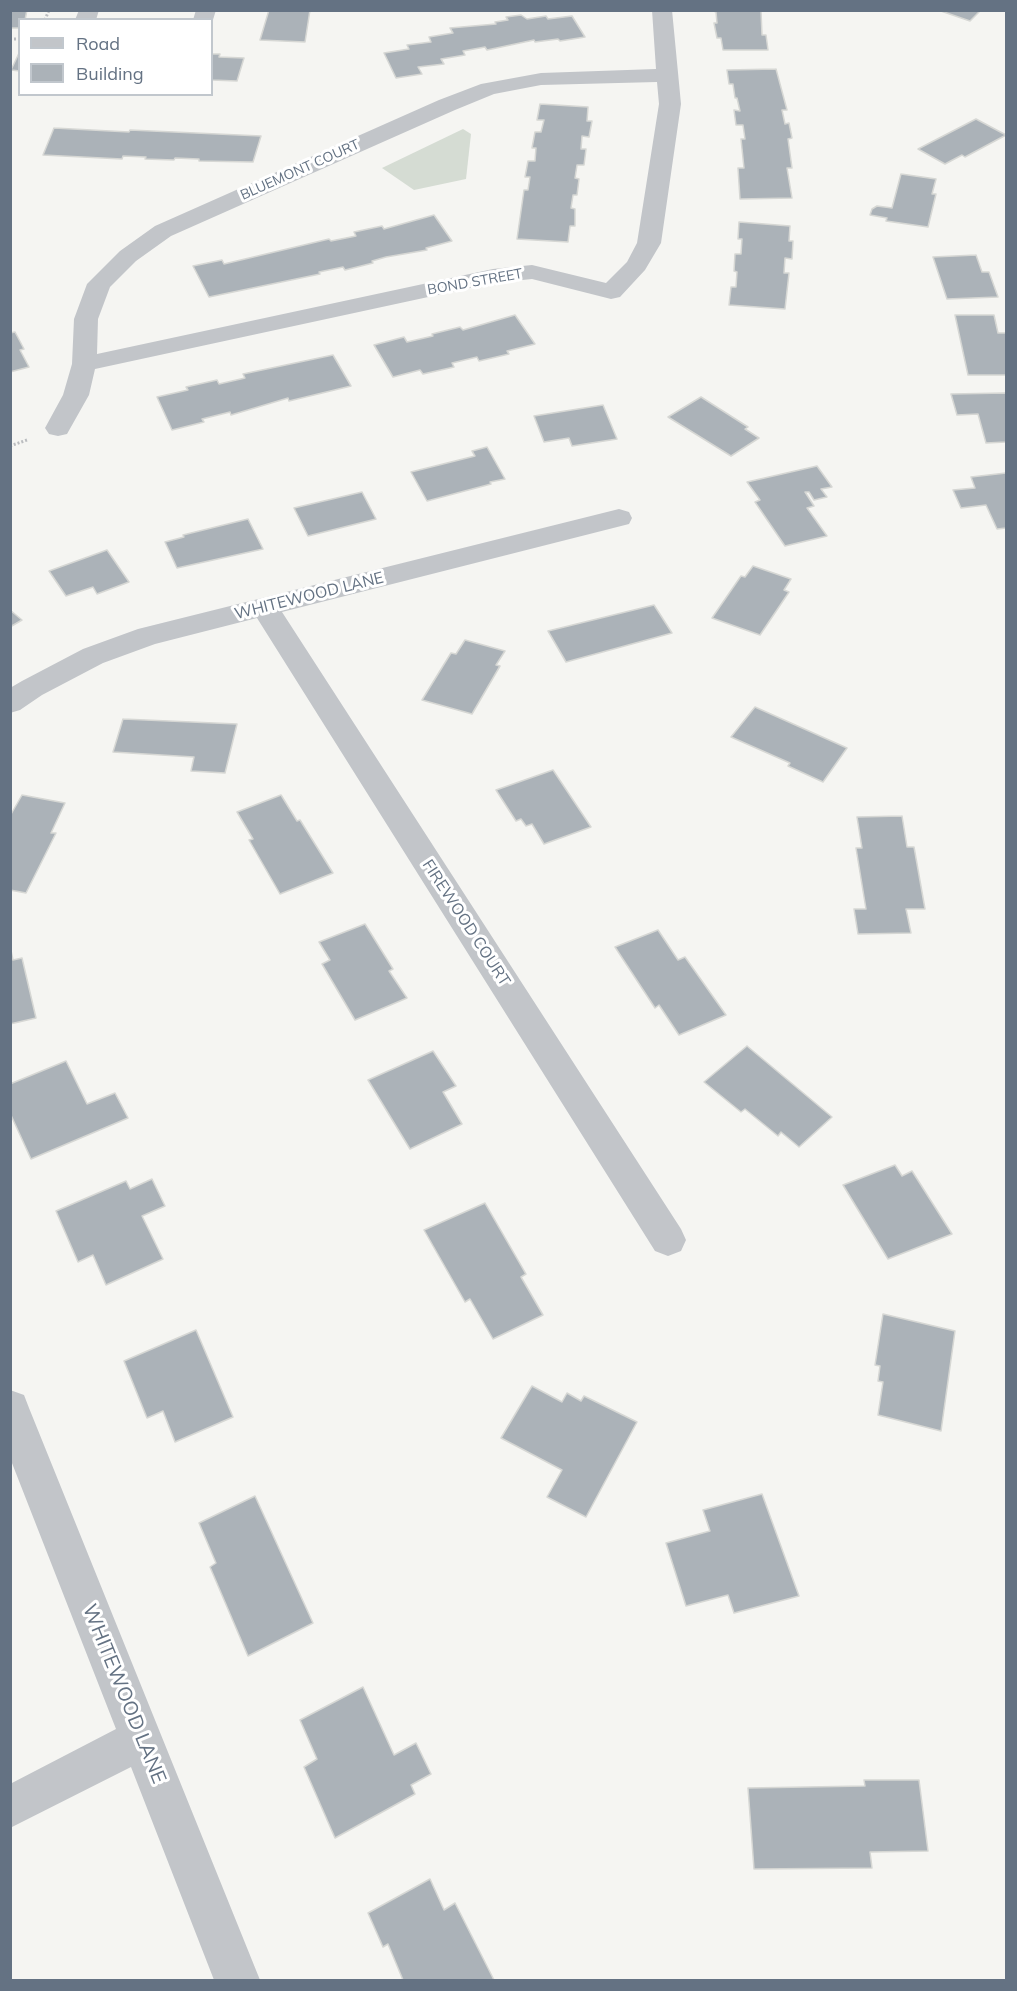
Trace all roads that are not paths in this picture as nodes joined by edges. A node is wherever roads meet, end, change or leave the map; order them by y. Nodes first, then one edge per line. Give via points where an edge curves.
1 (662, 10) edge
2 (667, 75) junction
3 (84, 364) junction
4 (58, 428) dead end
5 (619, 518) dead end
6 (264, 607) junction
7 (10, 703) edge
8 (669, 1240) dead end
9 (10, 1408) edge
10 (142, 1739) junction
11 (10, 1807) edge
12 (237, 1980) edge

1 - 2 street, BOND STREET
2 - 3 street, BLUEMONT COURT via 541,79 489,89 163,231 128,256 99,284 86,319
2 - 3 street, BOND STREET via 670,104 649,243 637,265 611,292 532,272 494,276
3 - 4 street, BLUEMONT COURT via 76,394
5 - 6 street, WHITEWOOD LANE
6 - 7 street, WHITEWOOD LANE via 148,636 93,656
6 - 8 street, FIREWOOD COURT
9 - 10 street, WHITEWOOD LANE
10 - 11 street
10 - 12 street, WHITEWOOD LANE

